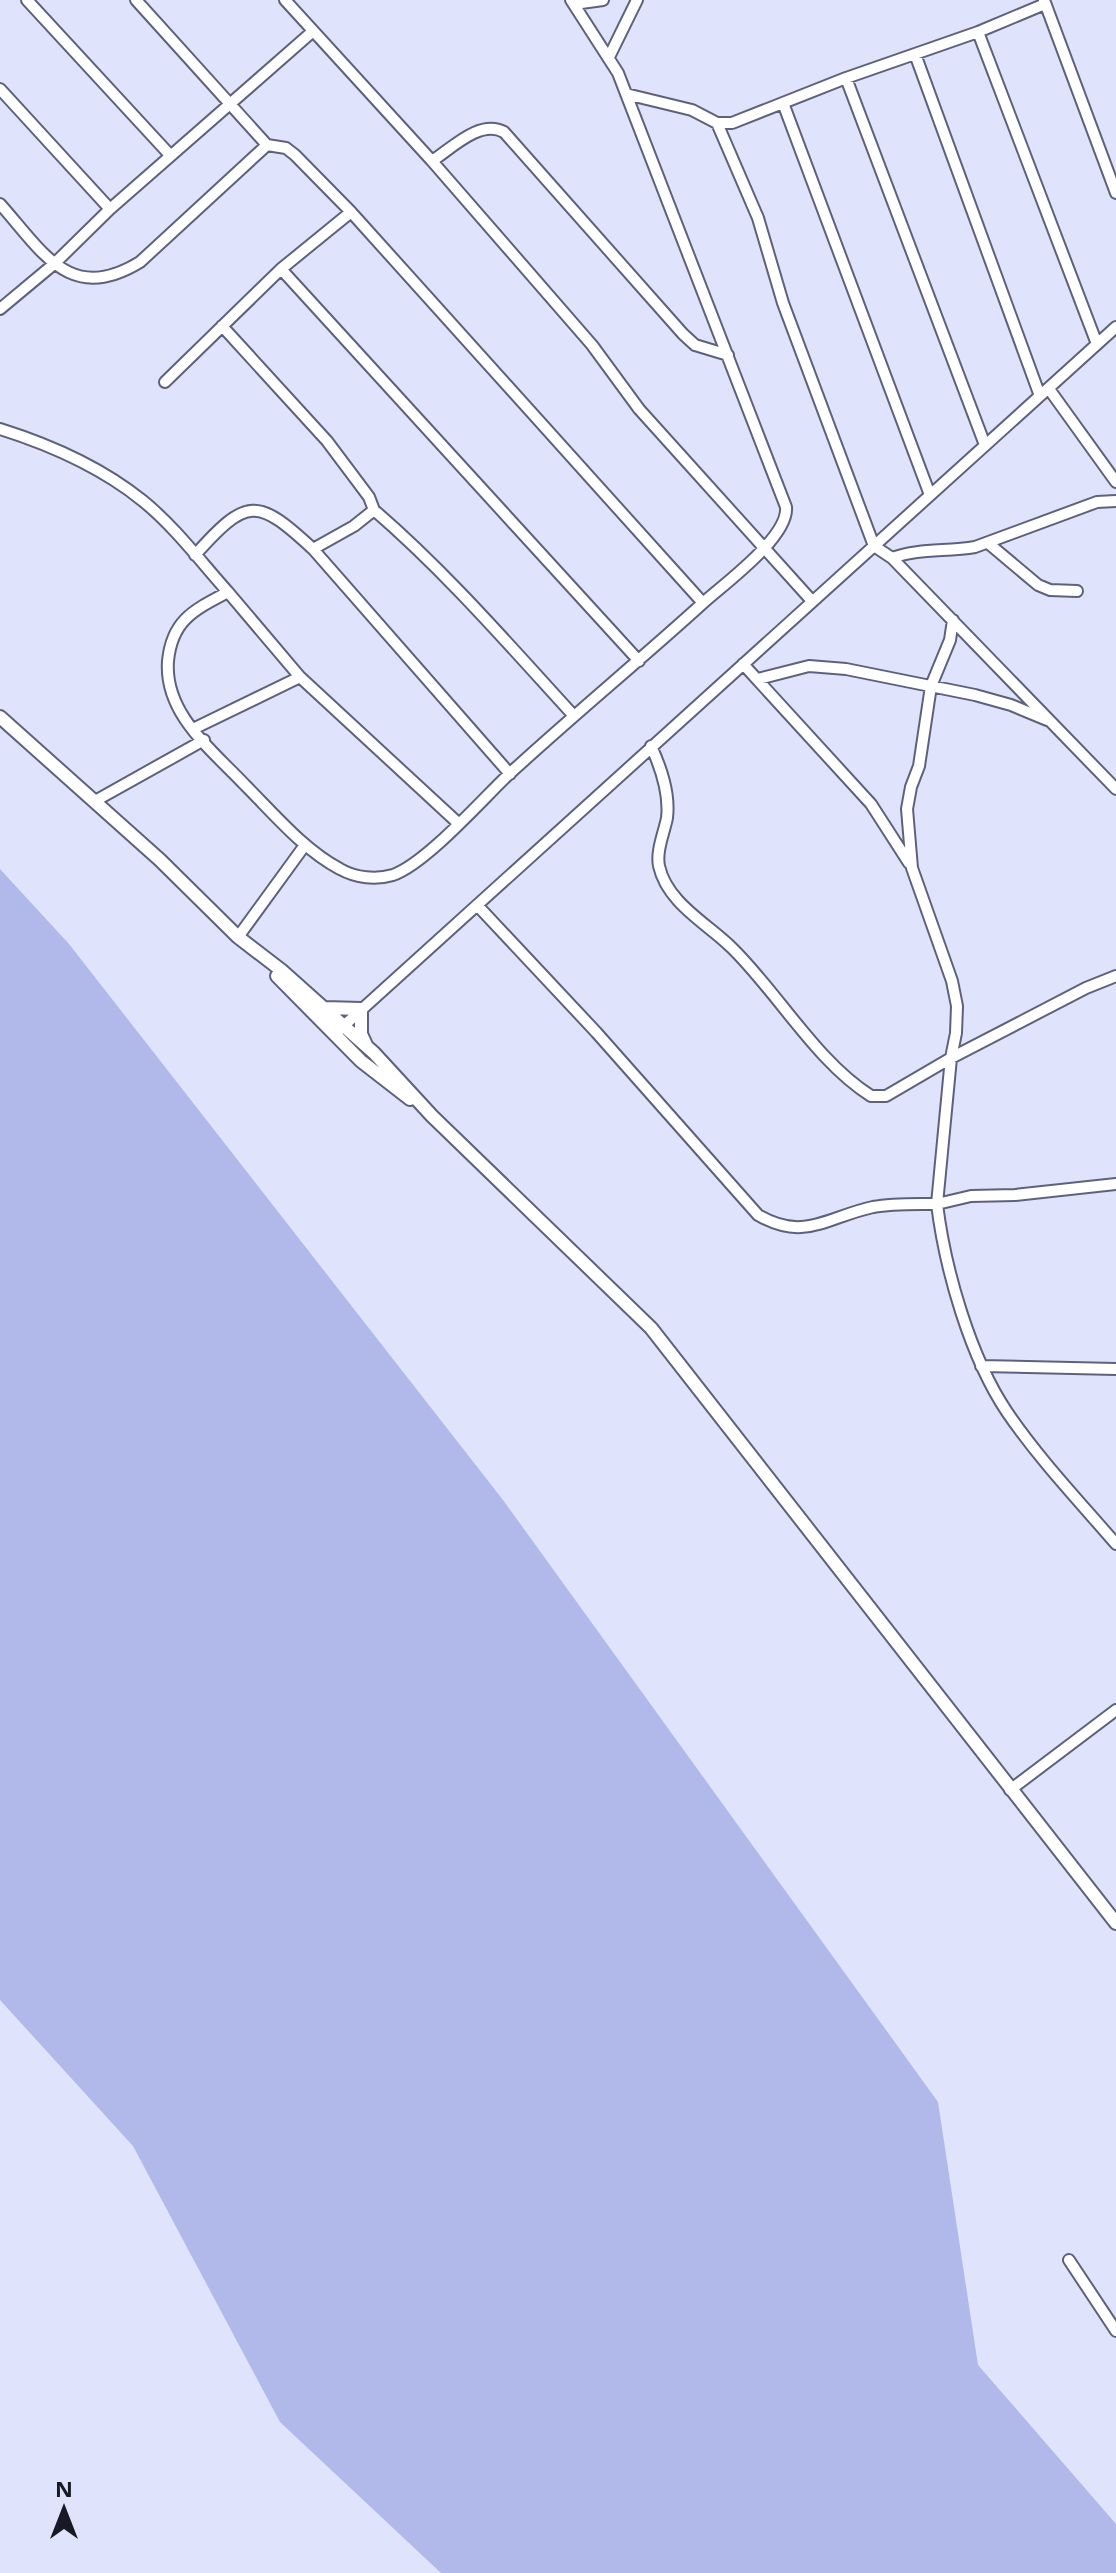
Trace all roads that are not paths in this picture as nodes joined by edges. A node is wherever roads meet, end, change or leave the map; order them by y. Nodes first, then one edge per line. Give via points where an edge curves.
1 (27, 0) edge
2 (136, 0) edge
3 (285, 0) edge
4 (603, 0) edge
5 (637, 0) edge
6 (573, 2) edge
7 (1045, 2) edge
8 (312, 32) junction
9 (978, 32) junction
10 (915, 54) junction
11 (609, 57) junction
12 (846, 78) junction
13 (0, 89) edge
14 (626, 94) junction
15 (230, 102) junction
16 (783, 103) junction
17 (717, 123) junction
18 (267, 145) junction
19 (170, 155) junction
20 (432, 161) junction
21 (1116, 193) edge
22 (0, 204) edge
23 (110, 209) junction
24 (351, 212) junction
25 (54, 264) junction
26 (281, 269) junction
27 (0, 309) edge
28 (222, 326) junction
29 (1116, 327) edge
30 (1097, 344) junction
31 (728, 355) junction
32 (165, 382) dead end
33 (1045, 393) junction
34 (0, 429) edge
35 (985, 445) junction
36 (1116, 482) edge
37 (930, 495) junction
38 (1116, 501) edge
39 (374, 510) junction
40 (988, 543) junction
41 (874, 546) junction
42 (764, 548) junction
43 (313, 549) junction
44 (195, 555) junction
45 (892, 558) junction
46 (1077, 591) dead end
47 (228, 592) junction
48 (812, 601) junction
49 (703, 603) junction
50 (953, 620) junction
51 (639, 661) junction
52 (743, 664) junction
53 (300, 677) junction
54 (758, 679) junction
55 (931, 686) junction
56 (574, 716) junction
57 (0, 717) edge
58 (1052, 722) junction
59 (193, 729) junction
60 (204, 740) junction
61 (651, 746) junction
62 (510, 774) junction
63 (1116, 789) edge
64 (95, 801) junction
65 (458, 823) junction
66 (305, 845) junction
67 (912, 868) junction
68 (477, 905) junction
69 (238, 937) junction
70 (262, 958) junction
71 (1116, 976) edge
72 (325, 1008) junction
73 (361, 1009) junction
74 (344, 1026) junction
75 (334, 1035) junction
76 (366, 1046) junction
77 (951, 1058) junction
78 (432, 1116) junction
79 (1116, 1184) edge
80 (937, 1204) junction
81 (981, 1366) junction
82 (1116, 1369) edge
83 (1116, 1544) edge
84 (1116, 1710) edge
85 (1010, 1790) junction
86 (1116, 1923) edge
87 (1069, 2260) dead end
88 (1116, 2331) edge

1 - 19 street
2 - 15 street
3 - 8 street
4 - 6 street
5 - 11 street
6 - 11 street
7 - 9 street
7 - 21 street
8 - 15 street
8 - 20 street
9 - 10 street
9 - 30 street
10 - 12 street
10 - 33 street
11 - 14 street
12 - 16 street
12 - 35 street
13 - 23 street
14 - 17 street via 692,110
14 - 31 street
15 - 18 street
15 - 19 street
16 - 17 street via 732,123
16 - 37 street
17 - 41 street via 758,218 783,303
18 - 24 street via 295,155
18 - 25 street via 140,262 120,274 74,276
19 - 23 street
20 - 31 street via 475,132 504,132 683,334 695,345
20 - 42 street via 592,345 639,409
22 - 25 street
23 - 25 street
24 - 26 street
24 - 49 street
25 - 27 street
26 - 28 street
26 - 51 street
28 - 32 street
28 - 39 street via 327,441
29 - 30 street
30 - 33 street
31 - 42 street via 786,507 785,522
33 - 35 street
33 - 36 street
34 - 44 street via 47,445 143,501
35 - 37 street
37 - 41 street
38 - 40 street via 1097,502
39 - 43 street
39 - 56 street via 451,582
40 - 45 street
40 - 46 street via 1038,585
41 - 45 street
41 - 48 street
42 - 48 street
42 - 49 street
43 - 44 street via 269,513 252,510 223,525
43 - 62 street
44 - 47 street
45 - 50 street
47 - 53 street
47 - 59 street via 187,617 170,645 168,683
48 - 52 street
49 - 51 street
50 - 55 street
50 - 58 street
51 - 56 street
52 - 54 street
52 - 61 street
53 - 59 street
53 - 65 street
54 - 55 street via 809,666
54 - 67 street via 871,804
55 - 58 street via 1011,705
55 - 67 street via 907,809
56 - 62 street
57 - 64 street
58 - 63 street
59 - 60 street
60 - 64 street
60 - 66 street
61 - 68 street
61 - 77 street via 667,802 659,855 666,883 732,948 832,1062 878,1098
62 - 65 street
64 - 69 street
65 - 66 street via 410,867 376,878 341,870
66 - 69 street
67 - 77 street via 952,981 957,1006
68 - 73 street
68 - 80 street via 758,1215 793,1228 874,1207
69 - 70 street
70 - 72 street
70 - 75 street
71 - 77 street
72 - 73 street
72 - 74 street
73 - 74 street
73 - 76 street
74 - 75 street
74 - 76 street
75 - 78 street
76 - 78 street
77 - 80 street
78 - 85 street via 651,1328
79 - 80 street via 971,1196
80 - 81 street via 942,1245
81 - 82 street
81 - 83 street via 1007,1412 1053,1473
84 - 85 street
85 - 86 street
87 - 88 street

